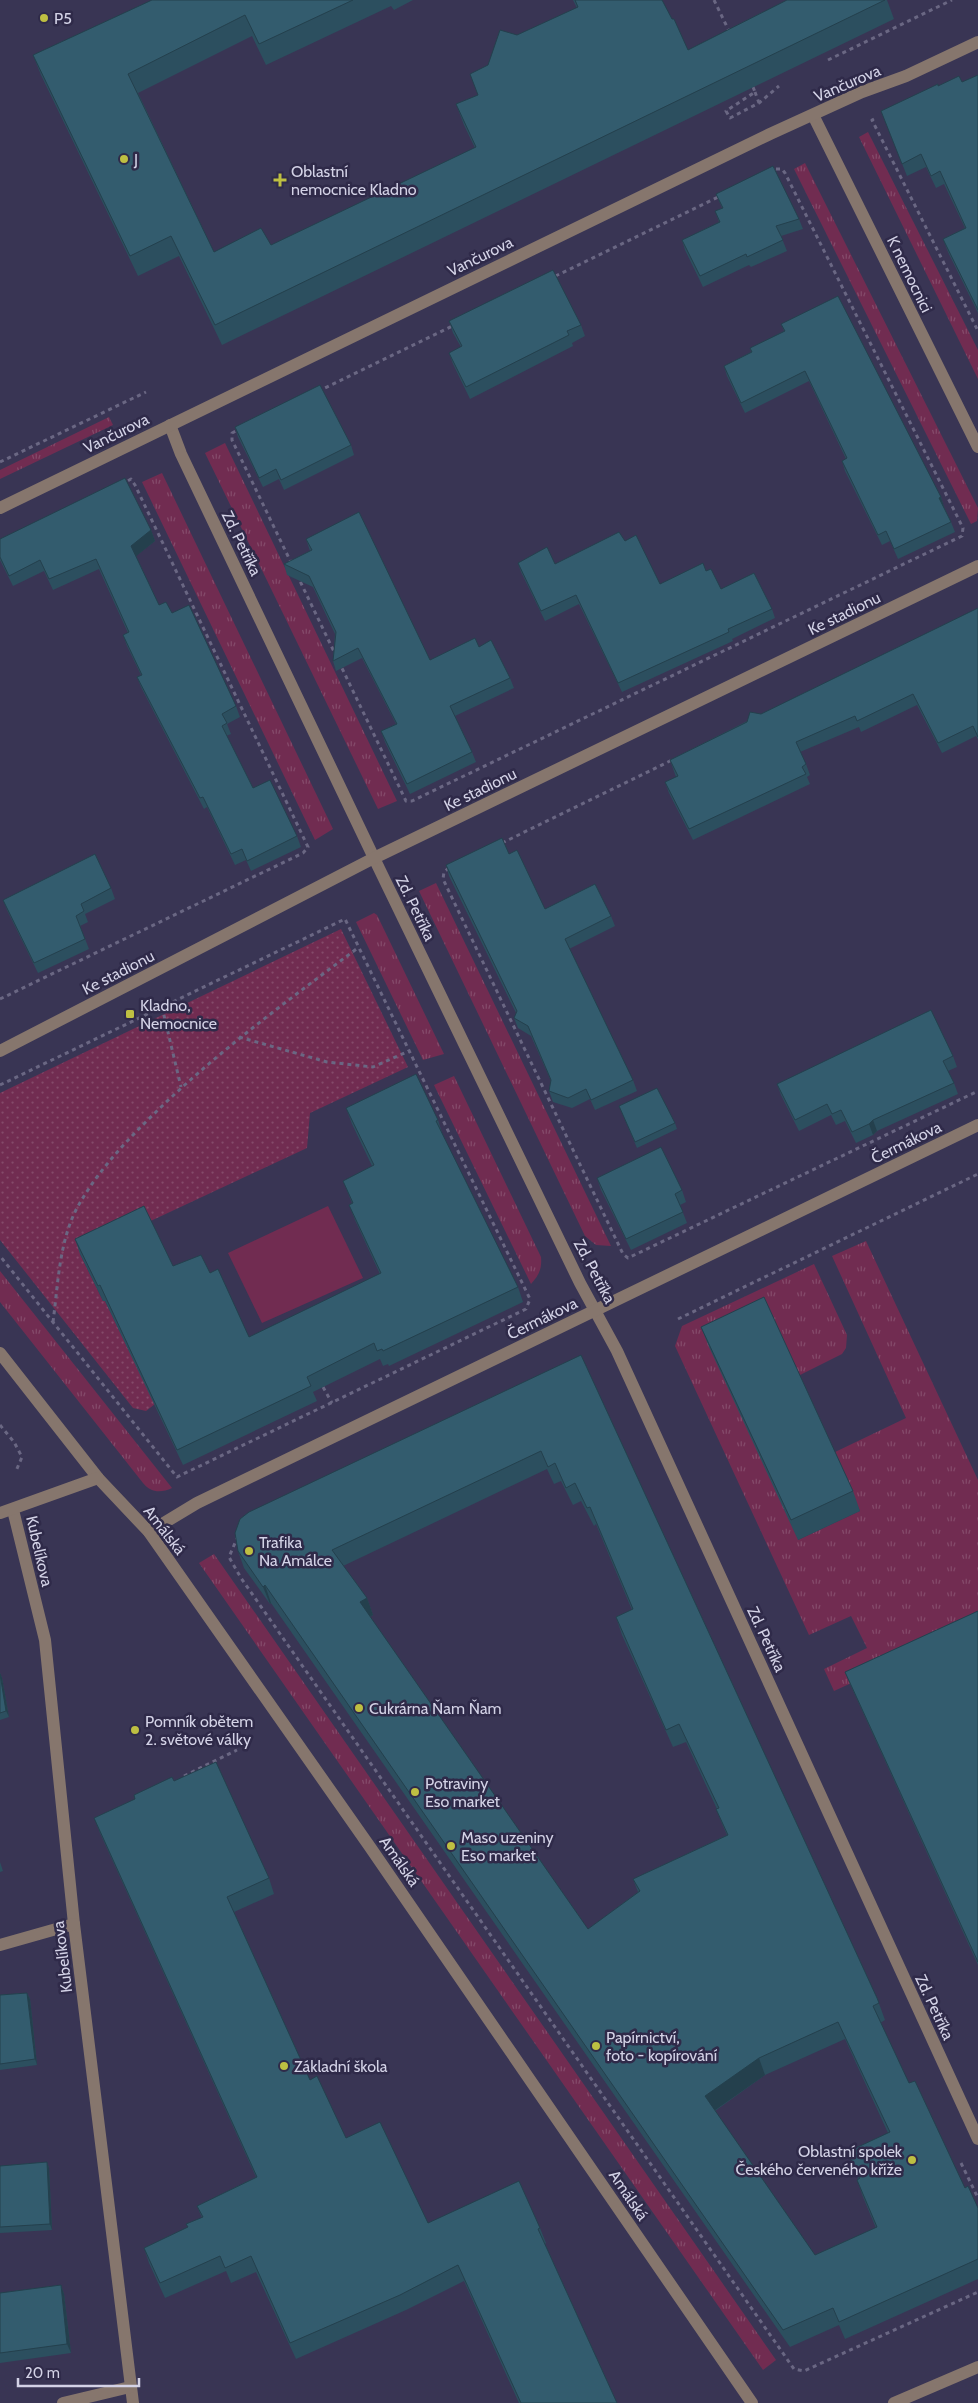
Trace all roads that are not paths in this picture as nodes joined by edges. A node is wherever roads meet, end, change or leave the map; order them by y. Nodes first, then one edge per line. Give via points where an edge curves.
1 (978, 42) edge
2 (813, 115) junction
3 (170, 425) junction
4 (978, 447) edge
5 (0, 508) edge
6 (978, 566) edge
7 (374, 858) junction
8 (0, 1050) edge
9 (978, 1124) edge
10 (597, 1309) junction
11 (0, 1353) edge
12 (98, 1478) junction
13 (13, 1510) junction
14 (0, 1513) edge
15 (149, 1532) junction
16 (74, 1924) junction
17 (0, 1945) edge
18 (978, 2139) edge
19 (978, 2367) edge
20 (130, 2387) junction
21 (64, 2403) edge
22 (133, 2403) edge
23 (752, 2403) edge
24 (894, 2403) edge

1 - 2 street, Vančurova
2 - 3 street, Vančurova
2 - 4 street, K nemocnici
3 - 5 street, Vančurova
3 - 7 street, Zd. Petříka
6 - 7 street, Ke stadionu
7 - 8 street, Ke stadionu
7 - 10 street, Zd. Petříka via 580,1282
9 - 10 street, Čermákova
10 - 15 street, Čermákova via 197,1503
10 - 18 street, Zd. Petříka
11 - 12 street, Amálská
12 - 13 street
12 - 15 street, Amálská
13 - 14 street
13 - 16 street, Kubelíkova via 44,1640
15 - 23 street, Amálská
16 - 17 street
16 - 20 street, Kubelíkova
19 - 24 street
20 - 21 street
20 - 22 street, Kubelíkova

